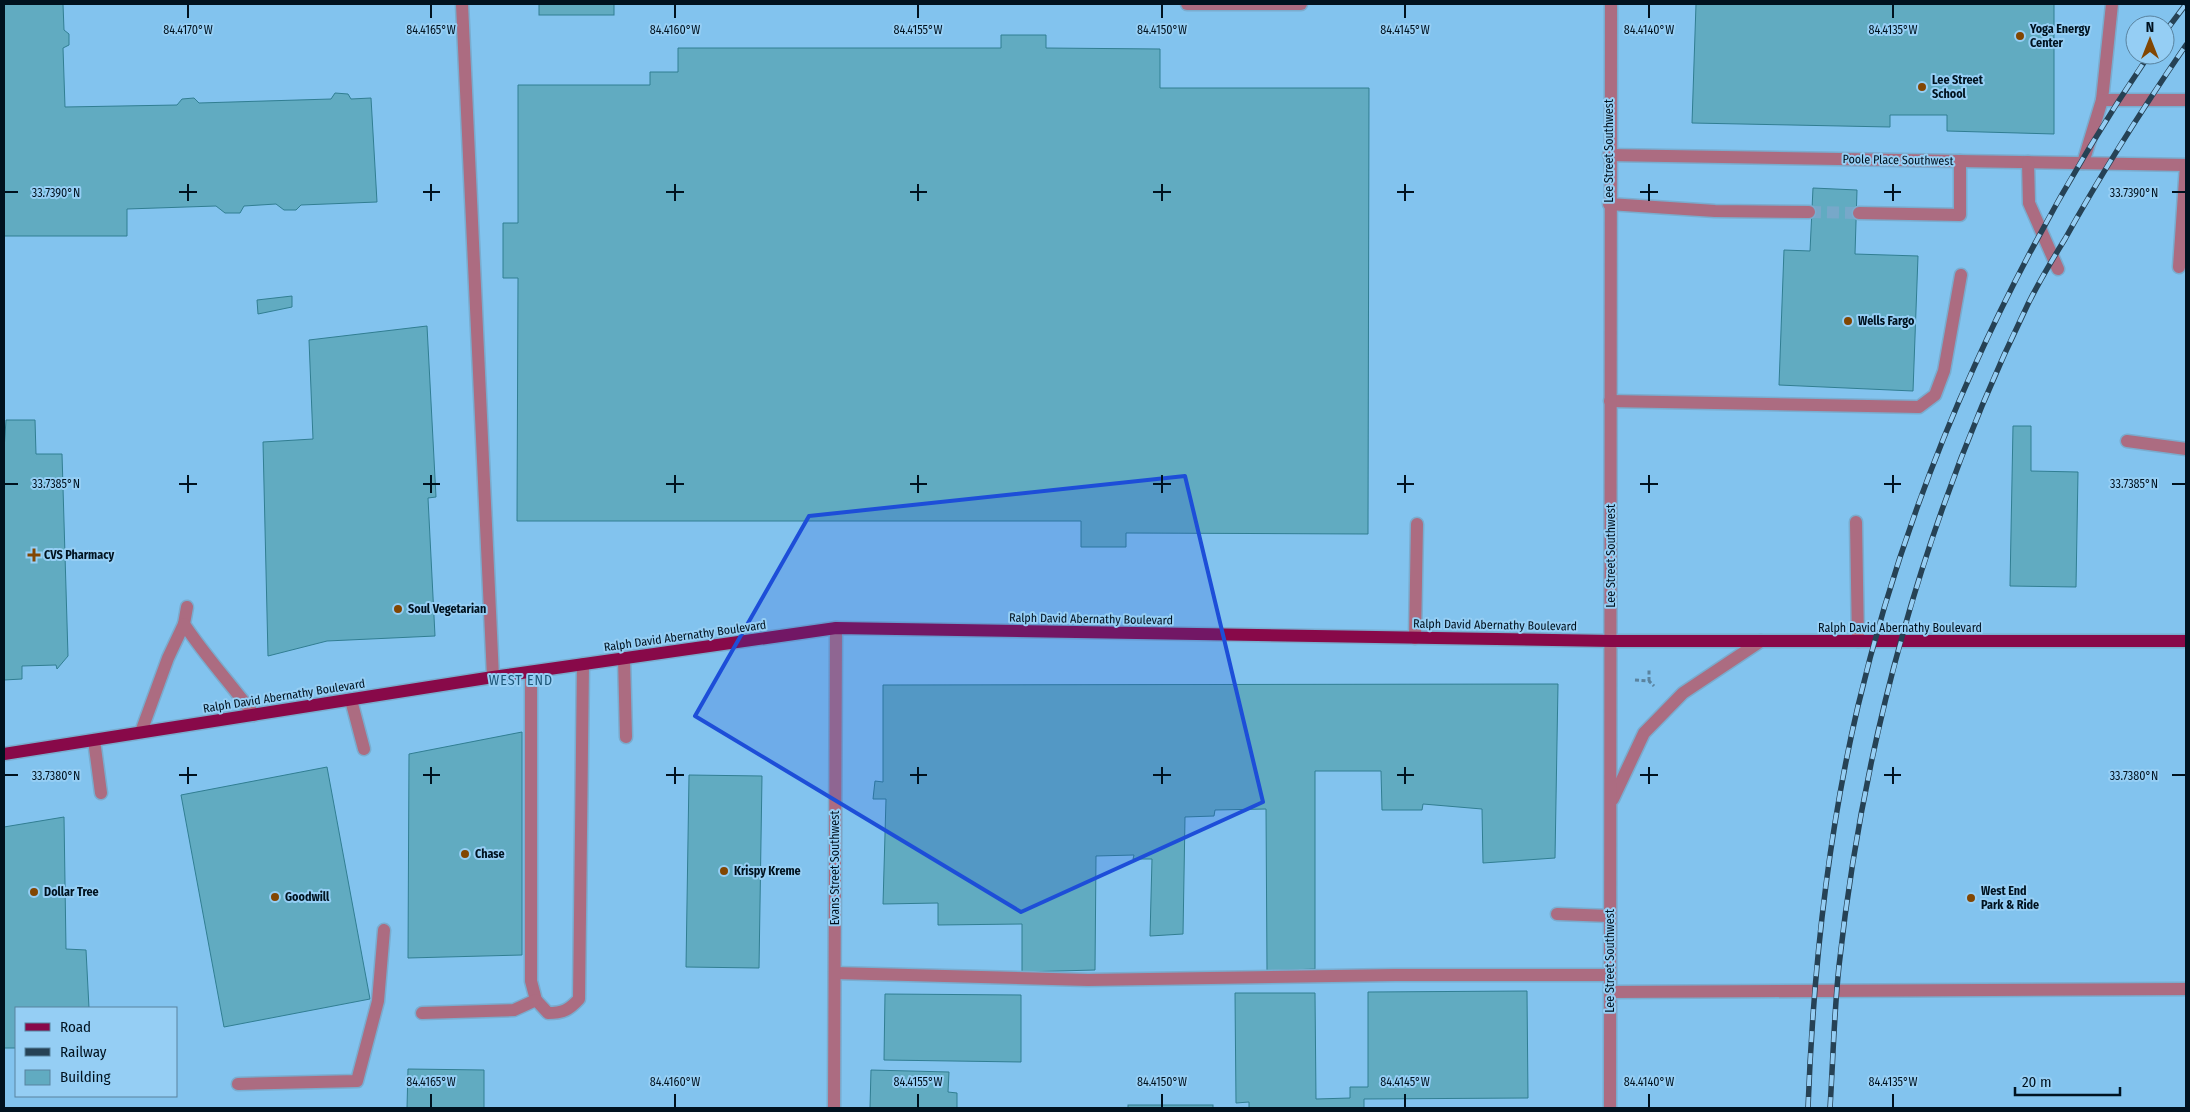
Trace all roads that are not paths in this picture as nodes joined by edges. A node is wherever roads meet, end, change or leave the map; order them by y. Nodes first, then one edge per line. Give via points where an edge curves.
1 (462, 4) edge
2 (1187, 4) edge
3 (1301, 4) edge
4 (1610, 4) edge
5 (2112, 4) edge
6 (2102, 100) junction
7 (2186, 100) edge
8 (1609, 155) junction
9 (1960, 161) junction
10 (2028, 162) junction
11 (2083, 163) junction
12 (2186, 165) edge
13 (1609, 204) junction
14 (1809, 212) tunnel mouth
15 (1859, 213) tunnel mouth
16 (2179, 267) dead end
17 (2058, 269) dead end
18 (1961, 275) dead end
19 (1610, 400) junction
20 (2127, 441) dead end
21 (2186, 449) edge
22 (1856, 522) dead end
23 (1417, 524) dead end
24 (187, 607) dead end
25 (184, 624) junction
26 (836, 628) junction
27 (1415, 638) junction
28 (1611, 641) junction
29 (1761, 641) junction
30 (1858, 641) junction
31 (2186, 641) edge
32 (624, 658) junction
33 (583, 664) junction
34 (531, 672) junction
35 (493, 677) junction
36 (350, 700) junction
37 (254, 715) junction
38 (141, 732) junction
39 (626, 738) dead end
40 (94, 740) junction
41 (364, 748) dead end
42 (4, 754) edge
43 (101, 793) dead end
44 (1610, 804) junction
45 (1558, 914) dead end
46 (1610, 916) junction
47 (384, 930) dead end
48 (835, 973) junction
49 (1610, 975) junction
50 (2186, 989) edge
51 (1610, 992) junction
52 (536, 1000) junction
53 (422, 1013) dead end
54 (238, 1084) dead end
55 (834, 1108) edge
56 (1610, 1108) edge

1 - 35 street
2 - 3 street
4 - 8 street, Lee Street Southwest
5 - 6 street
6 - 7 street
6 - 11 street
8 - 9 street, Poole Place Southwest
8 - 13 street, Lee Street Southwest
9 - 10 street, Poole Place Southwest
9 - 15 street via 1960,214
10 - 11 street, Poole Place Southwest
10 - 17 street via 2029,203
11 - 12 street, Poole Place Southwest
12 - 16 street
13 - 14 street via 1715,211
13 - 19 street, Lee Street Southwest
18 - 19 street via 1944,371 1935,395 1919,407
19 - 28 street, Lee Street Southwest
20 - 21 street
22 - 30 street
23 - 27 street
24 - 25 street
25 - 37 street
25 - 38 street
26 - 27 main road, Ralph David Abernathy Boulevard
26 - 32 main road, Ralph David Abernathy Boulevard
26 - 48 street, Evans Street Southwest
27 - 28 main road, Ralph David Abernathy Boulevard
28 - 29 main road, Ralph David Abernathy Boulevard
28 - 44 street, Lee Street Southwest
29 - 30 main road, Ralph David Abernathy Boulevard
29 - 44 street via 1683,693 1644,733
30 - 31 main road, Ralph David Abernathy Boulevard
32 - 33 main road, Ralph David Abernathy Boulevard
32 - 39 street
33 - 34 main road, Ralph David Abernathy Boulevard
33 - 52 street via 579,999 560,1013 548,1013
34 - 35 main road, Ralph David Abernathy Boulevard
34 - 52 street via 530,962
35 - 36 main road, Ralph David Abernathy Boulevard
36 - 37 main road, Ralph David Abernathy Boulevard
36 - 41 street
37 - 38 main road, Ralph David Abernathy Boulevard
38 - 40 main road, Ralph David Abernathy Boulevard
40 - 42 main road, Ralph David Abernathy Boulevard
40 - 43 street
44 - 46 street, Lee Street Southwest
45 - 46 street
46 - 49 street, Lee Street Southwest
47 - 54 street via 378,1001 357,1081
48 - 49 street via 1088,980
48 - 55 street, Evans Street Southwest
49 - 51 street, Lee Street Southwest
50 - 51 street
51 - 56 street, Lee Street Southwest
52 - 53 street via 514,1010

